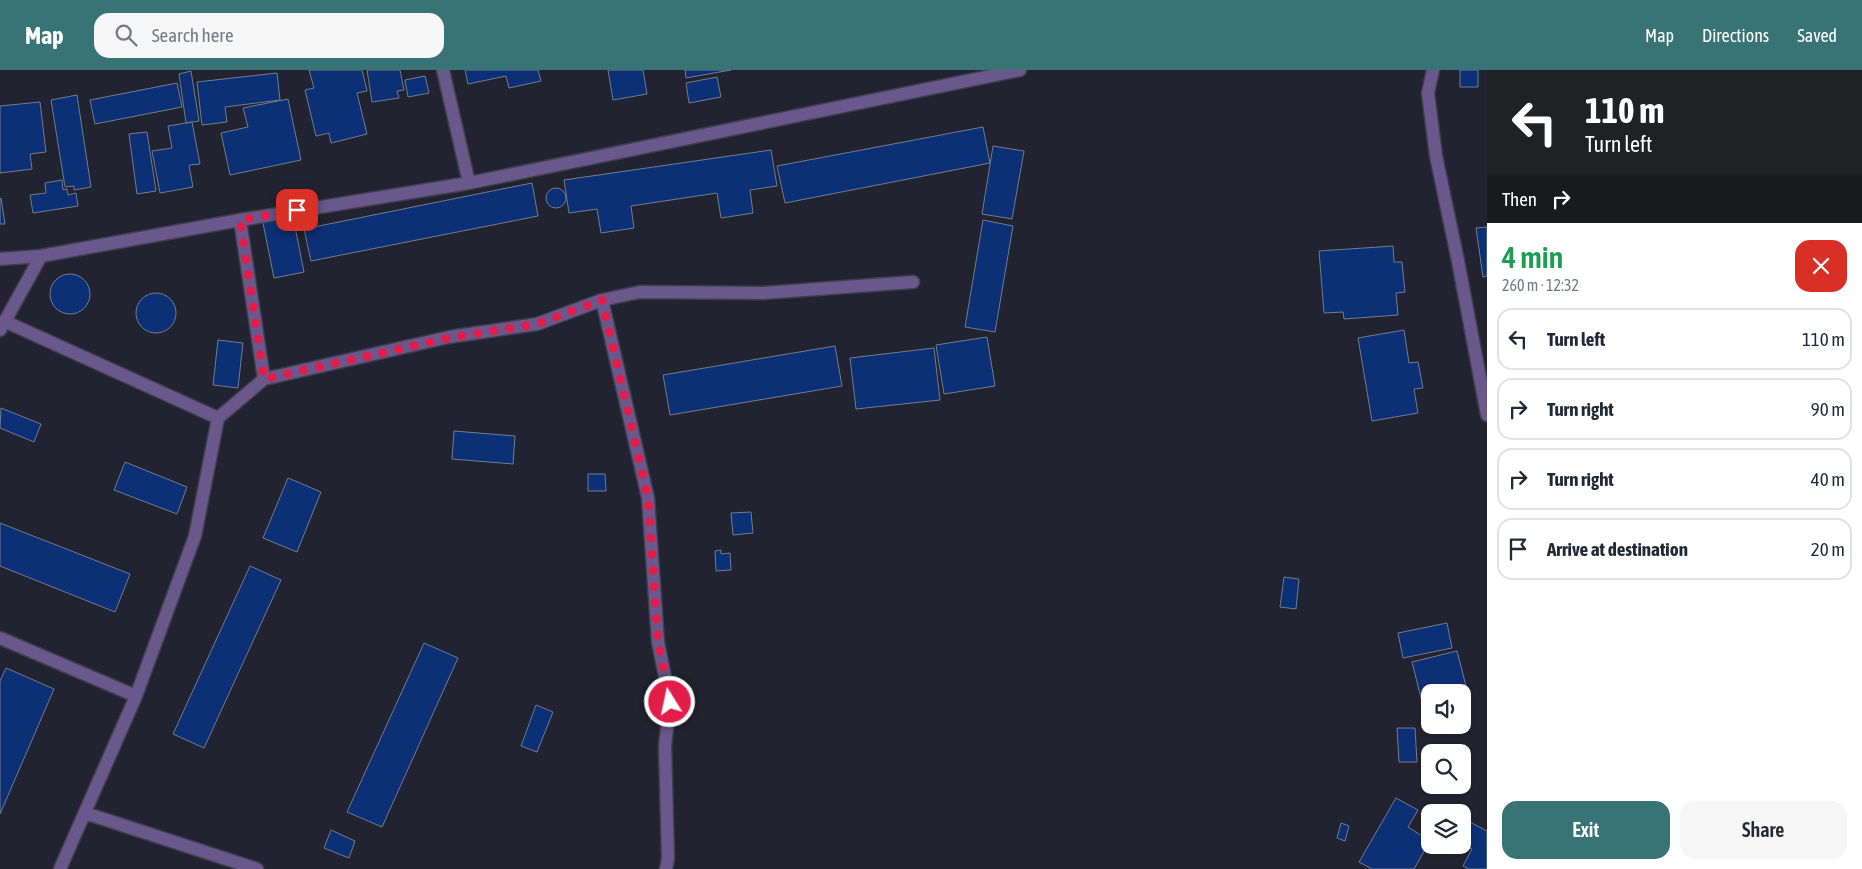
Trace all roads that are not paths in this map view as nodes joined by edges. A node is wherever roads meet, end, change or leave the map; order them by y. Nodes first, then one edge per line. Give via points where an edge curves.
1 (443, 70) edge
2 (1020, 70) edge
3 (1432, 70) edge
4 (469, 183) junction
5 (240, 220) junction
6 (41, 256) junction
7 (0, 259) edge
8 (913, 282) dead end
9 (602, 300) junction
10 (2, 326) edge
11 (264, 379) junction
12 (1487, 415) edge
13 (218, 418) junction
14 (0, 638) edge
15 (136, 696) junction
16 (85, 813) junction
17 (60, 869) edge
18 (257, 869) edge
19 (666, 869) edge

1 - 4 street
2 - 4 street
3 - 12 street via 1428,93 1436,156
4 - 5 street
5 - 6 street
5 - 11 street
6 - 7 street
6 - 10 street
8 - 9 street via 762,294 640,292
9 - 11 street via 537,324 449,338
9 - 19 street via 648,498 658,642 670,702 665,746
10 - 13 street
11 - 13 street
13 - 15 street via 195,536
14 - 15 street
15 - 16 street
16 - 17 street
16 - 18 street

